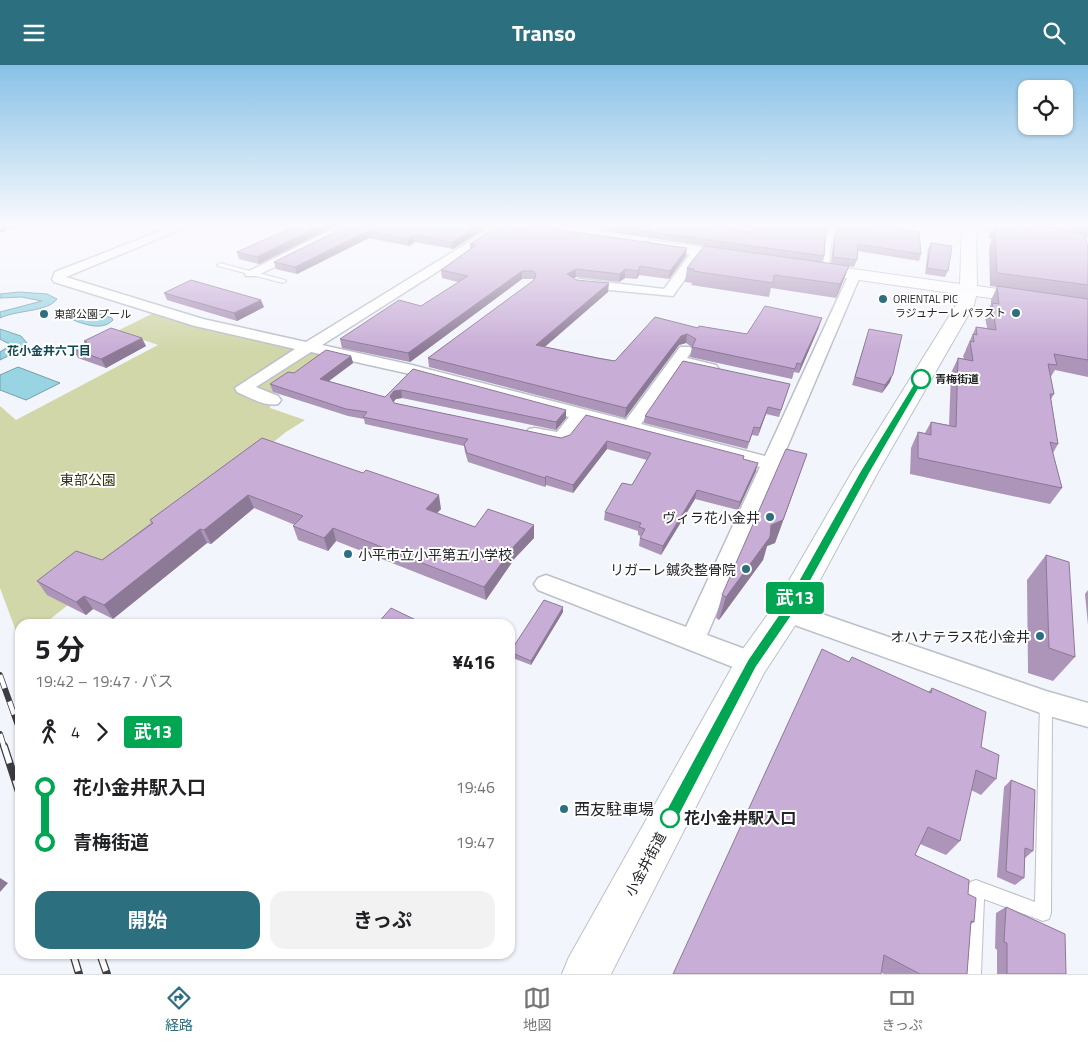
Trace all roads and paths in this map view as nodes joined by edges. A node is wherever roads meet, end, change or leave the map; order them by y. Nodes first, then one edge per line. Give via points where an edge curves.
1 (82, 266) edge
2 (226, 266) edge
3 (264, 266) edge
4 (439, 266) edge
5 (687, 266) edge
6 (799, 266) edge
7 (826, 266) edge
8 (968, 266) edge
9 (826, 270) junction
10 (251, 273) junction
11 (855, 274) junction
12 (283, 281) dead end
13 (576, 283) edge
14 (968, 290) junction
15 (1088, 307) edge
16 (309, 348) junction
17 (427, 359) edge
18 (412, 370) junction
19 (723, 371) edge
20 (272, 400) dead end
21 (582, 413) junction
22 (631, 426) junction
23 (514, 428) edge
24 (772, 464) junction
25 (546, 584) dead end
26 (787, 613) junction
27 (693, 639) junction
28 (752, 663) junction
29 (1046, 703) junction
30 (1088, 715) edge
31 (586, 974) edge
32 (972, 974) edge

1 - 16 street via 60,275 59,279 192,320
2 - 10 lane
3 - 10 street
4 - 16 street
5 - 13 street via 668,293
6 - 9 main road
7 - 9 lane
8 - 14 main road, 小金井街道
9 - 11 main road
10 - 12 lane
11 - 14 main road
11 - 24 street via 796,386
14 - 15 main road
14 - 26 main road, 小金井街道 via 965,305 865,472
16 - 18 street
16 - 20 street via 242,387
17 - 18 street
18 - 21 street
19 - 22 street via 682,356
21 - 22 street
21 - 23 street via 561,438
22 - 24 street
24 - 27 street
25 - 27 street
26 - 28 main road, 小金井街道
26 - 29 street
27 - 28 street
28 - 31 main road, 小金井街道
29 - 30 street
29 - 32 lane via 1043,913 976,888

